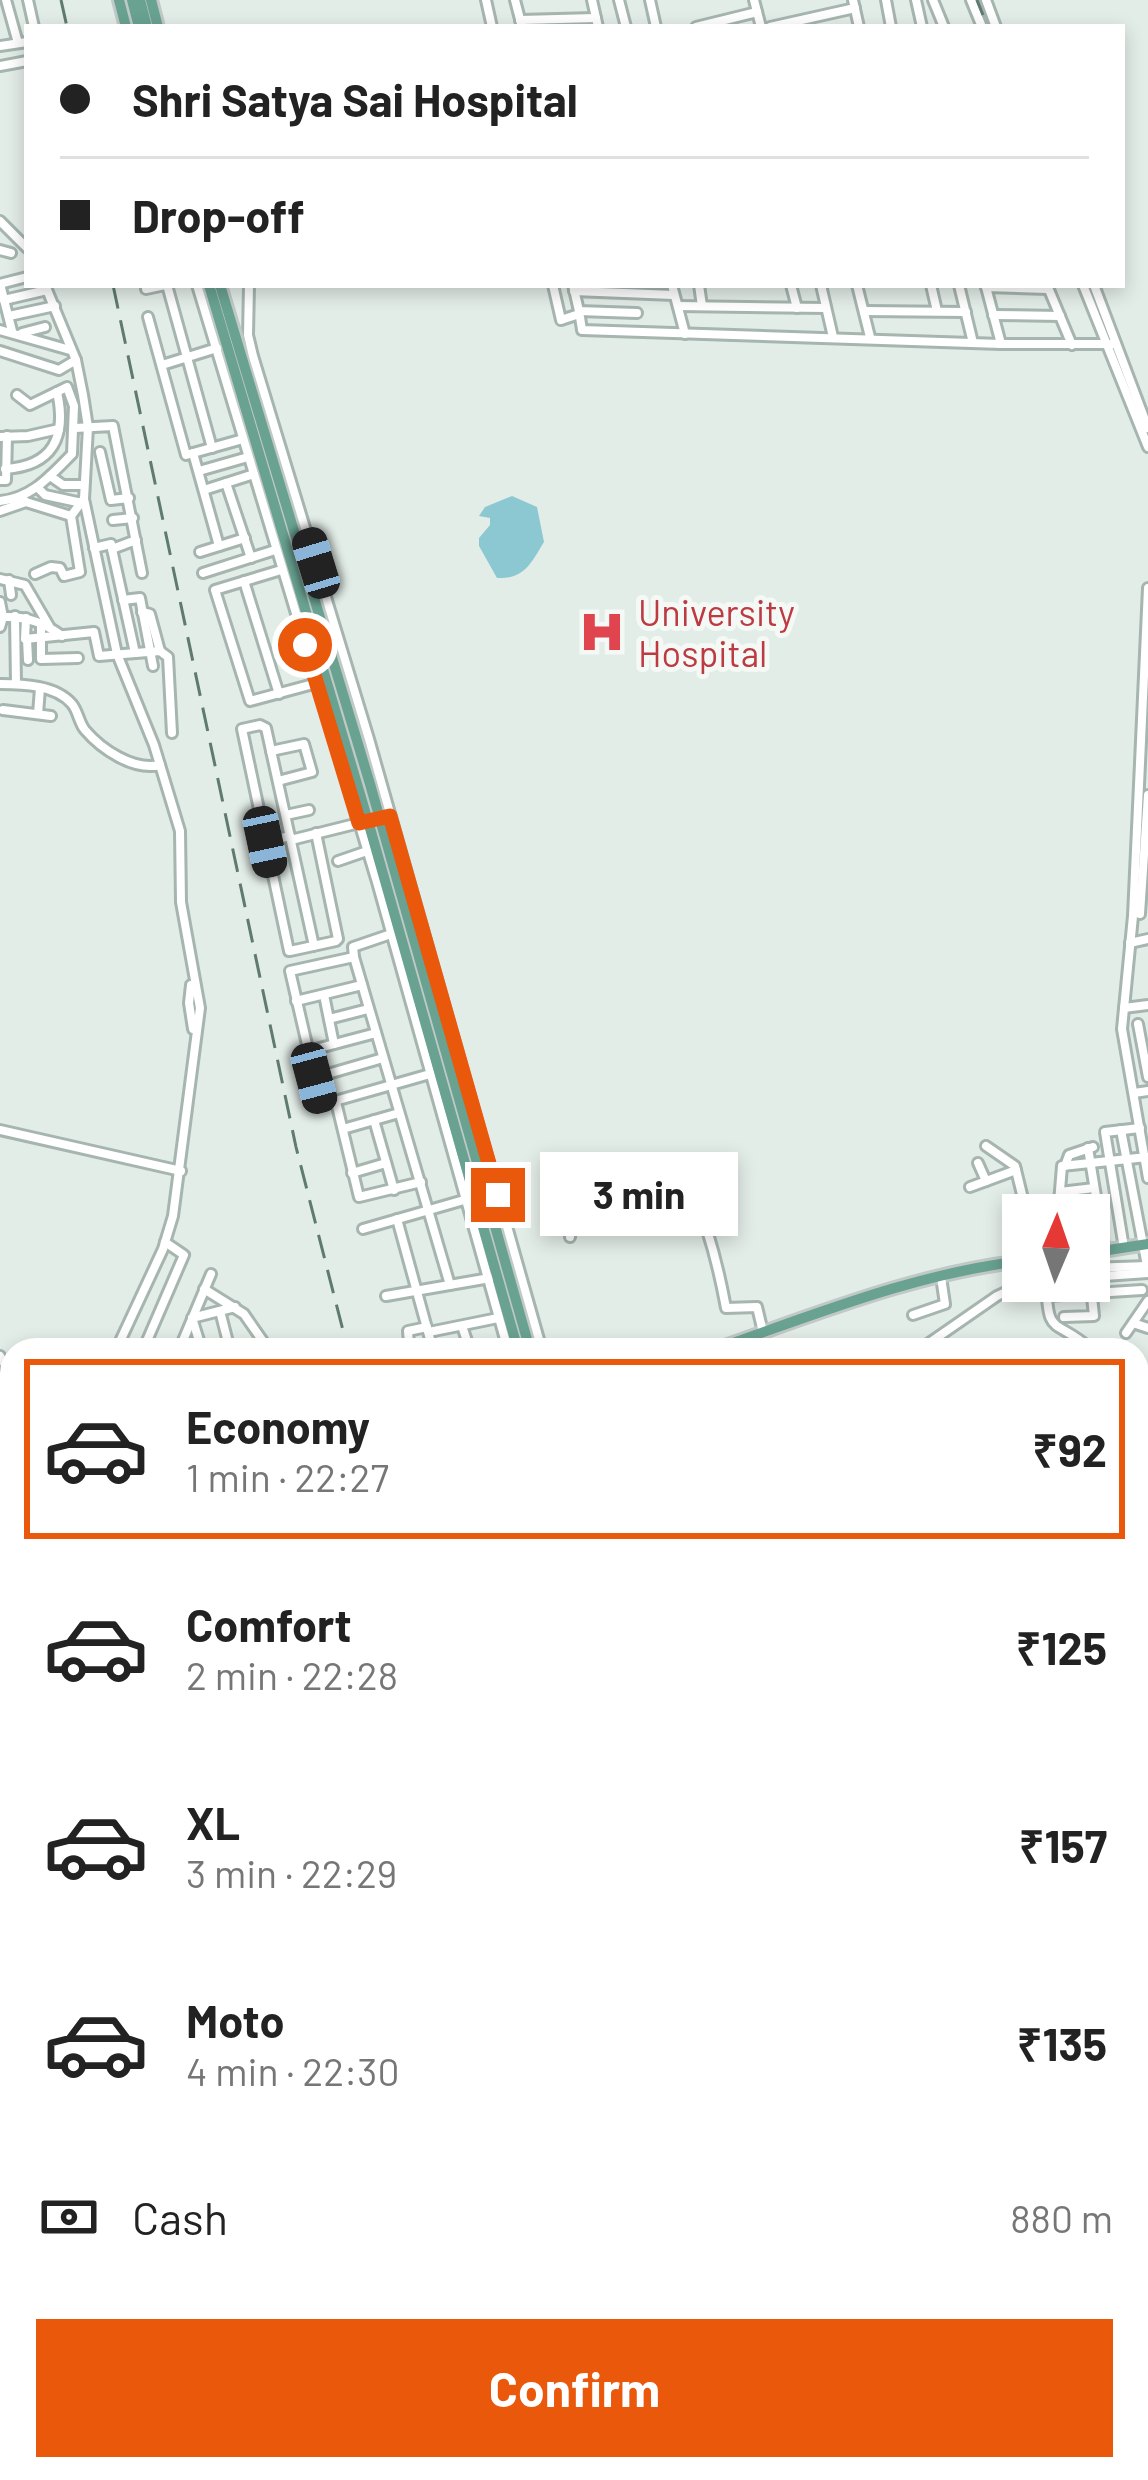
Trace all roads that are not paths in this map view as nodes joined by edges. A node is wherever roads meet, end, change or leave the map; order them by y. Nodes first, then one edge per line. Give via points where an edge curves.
1 (6, 0) edge
2 (515, 0) edge
3 (592, 0) edge
4 (754, 0) edge
5 (854, 4) edge
6 (757, 12) junction
7 (597, 22) edge
8 (521, 23) edge
9 (708, 24) edge
10 (763, 24) edge
11 (777, 24) edge
12 (22, 43) edge
13 (0, 46) edge
14 (0, 221) edge
15 (11, 231) junction
16 (0, 232) edge
17 (24, 245) edge
18 (0, 250) edge
19 (11, 253) dead end
20 (0, 284) edge
21 (43, 288) edge
22 (46, 288) edge
23 (151, 288) edge
24 (167, 288) edge
25 (198, 288) edge
26 (210, 288) edge
27 (221, 288) edge
28 (249, 288) edge
29 (554, 288) edge
30 (574, 288) edge
31 (699, 288) edge
32 (792, 288) edge
33 (822, 288) edge
34 (858, 288) edge
35 (932, 288) edge
36 (960, 288) edge
37 (986, 288) edge
38 (1047, 288) edge
39 (1084, 288) edge
40 (1095, 288) edge
41 (146, 289) dead end
42 (673, 290) edge
43 (4, 300) junction
44 (55, 306) junction
45 (678, 306) junction
46 (702, 306) junction
47 (796, 308) junction
48 (826, 308) junction
49 (864, 310) junction
50 (937, 310) junction
51 (966, 312) junction
52 (637, 313) dead end
53 (579, 314) junction
54 (993, 315) junction
55 (9, 316) junction
56 (148, 316) dead end
57 (1060, 316) junction
58 (45, 327) dead end
59 (0, 330) edge
60 (16, 332) junction
61 (685, 334) junction
62 (833, 337) junction
63 (870, 337) junction
64 (973, 343) junction
65 (1000, 344) junction
66 (1072, 345) junction
67 (1113, 345) junction
68 (217, 348) junction
69 (0, 351) edge
70 (74, 356) junction
71 (185, 358) junction
72 (162, 365) junction
73 (59, 370) junction
74 (59, 391) junction
75 (17, 395) dead end
76 (88, 427) junction
77 (75, 428) junction
78 (1148, 428) edge
79 (59, 429) junction
80 (3, 436) edge
81 (243, 440) junction
82 (1148, 447) edge
83 (212, 448) junction
84 (100, 452) dead end
85 (193, 453) junction
86 (248, 458) junction
87 (5, 469) junction
88 (199, 471) junction
89 (258, 473) junction
90 (50, 476) junction
91 (0, 480) edge
92 (226, 483) junction
93 (84, 485) junction
94 (38, 488) junction
95 (204, 490) junction
96 (129, 497) junction
97 (24, 500) junction
98 (0, 501) edge
99 (83, 501) junction
100 (0, 512) edge
101 (70, 516) junction
102 (133, 518) junction
103 (113, 520) dead end
104 (245, 538) junction
105 (136, 540) junction
106 (219, 546) junction
107 (94, 548) junction
108 (112, 549) junction
109 (275, 550) junction
110 (200, 553) dead end
111 (251, 558) junction
112 (281, 570) junction
113 (142, 573) dead end
114 (203, 573) dead end
115 (35, 574) dead end
116 (5, 580) edge
117 (244, 581) junction
118 (1148, 588) edge
119 (11, 595) dead end
120 (123, 600) junction
121 (0, 602) edge
122 (20, 617) junction
123 (2, 622) edge
124 (45, 624) junction
125 (28, 638) junction
126 (40, 638) junction
127 (60, 638) junction
128 (155, 651) junction
129 (135, 653) junction
130 (117, 654) junction
131 (78, 658) dead end
132 (57, 659) junction
133 (28, 660) dead end
134 (166, 674) junction
135 (316, 683) junction
136 (0, 684) edge
137 (16, 684) junction
138 (40, 688) junction
139 (279, 694) junction
140 (1146, 694) edge
141 (4, 710) dead end
142 (38, 714) junction
143 (51, 716) dead end
144 (172, 733) dead end
145 (1144, 749) edge
146 (271, 751) junction
147 (159, 760) junction
148 (278, 781) junction
149 (1148, 795) edge
150 (1144, 809) edge
151 (309, 810) dead end
152 (286, 815) junction
153 (374, 819) junction
154 (1144, 830) edge
155 (316, 833) junction
156 (291, 838) junction
157 (265, 842) junction
158 (368, 851) junction
159 (338, 861) dead end
160 (1141, 914) edge
161 (391, 934) junction
162 (1148, 939) edge
163 (1130, 943) junction
164 (314, 946) junction
165 (354, 956) junction
166 (362, 986) junction
167 (324, 995) junction
168 (296, 1001) junction
169 (1148, 1005) edge
170 (1124, 1008) junction
171 (368, 1009) junction
172 (329, 1019) junction
173 (1143, 1023) edge
174 (1122, 1025) junction
175 (376, 1033) junction
176 (334, 1045) junction
177 (1145, 1047) edge
178 (308, 1051) junction
179 (383, 1058) junction
180 (1148, 1071) edge
181 (430, 1074) junction
182 (314, 1078) junction
183 (392, 1085) junction
184 (1148, 1091) edge
185 (1134, 1093) junction
186 (336, 1102) junction
187 (400, 1113) junction
188 (374, 1120) junction
189 (1140, 1128) junction
190 (343, 1129) junction
191 (0, 1130) edge
192 (1121, 1130) junction
193 (986, 1146) dead end
194 (1146, 1157) edge
195 (1126, 1160) junction
196 (1109, 1161) junction
197 (386, 1163) junction
198 (978, 1163) dead end
199 (1090, 1164) junction
200 (1065, 1166) junction
201 (1016, 1170) junction
202 (181, 1171) junction
203 (352, 1173) junction
204 (1148, 1178) edge
205 (421, 1181) junction
206 (986, 1181) junction
207 (970, 1187) dead end
208 (1094, 1188) junction
209 (394, 1190) junction
210 (1060, 1192) joint
211 (1022, 1194) edge
212 (1095, 1194) edge
213 (464, 1200) junction
214 (430, 1210) junction
215 (398, 1220) junction
216 (362, 1229) dead end
217 (570, 1237) dead end
218 (165, 1242) junction
219 (1144, 1245) edge
220 (1124, 1248) junction
221 (1110, 1250) edge
222 (1002, 1265) edge
223 (1110, 1268) edge
224 (1148, 1269) edge
225 (211, 1274) dead end
226 (1110, 1274) edge
227 (493, 1277) junction
228 (940, 1277) junction
229 (450, 1286) junction
230 (204, 1289) junction
231 (414, 1289) junction
232 (1142, 1291) dead end
233 (1110, 1292) edge
234 (1002, 1294) edge
235 (386, 1296) dead end
236 (1148, 1301) edge
237 (1047, 1302) edge
238 (1093, 1302) edge
239 (236, 1307) junction
240 (220, 1311) junction
241 (914, 1316) dead end
242 (1064, 1317) dead end
243 (192, 1318) junction
244 (499, 1318) junction
245 (1133, 1323) junction
246 (1148, 1325) edge
247 (462, 1326) junction
248 (428, 1329) junction
249 (255, 1333) junction
250 (763, 1333) junction
251 (1126, 1333) dead end
252 (121, 1338) edge
253 (148, 1338) edge
254 (183, 1338) edge
255 (198, 1338) edge
256 (227, 1338) edge
257 (256, 1338) edge
258 (259, 1338) edge
259 (409, 1338) edge
260 (430, 1338) edge
261 (466, 1338) edge
262 (505, 1338) edge
263 (514, 1338) edge
264 (526, 1338) edge
265 (538, 1338) edge
266 (748, 1338) edge
267 (936, 1338) edge
268 (1074, 1338) edge

1 - 12 street
2 - 8 street
3 - 7 street
4 - 6 street
5 - 11 street
6 - 9 street
6 - 10 street
7 - 8 street
12 - 13 street
14 - 15 street
15 - 16 street
15 - 17 street
18 - 19 street
20 - 43 street
21 - 43 street
22 - 44 street
23 - 41 street
24 - 71 street
25 - 68 street
26 - 89 main road
27 - 153 main road
28 - 153 street via 248,335
29 - 53 street via 561,320
30 - 42 street
30 - 53 street
31 - 46 street
32 - 47 street
33 - 48 street
34 - 49 street
35 - 50 street
36 - 51 street
37 - 54 street
38 - 57 street
39 - 67 street
40 - 67 street
42 - 45 street
43 - 55 street
44 - 55 street
44 - 70 street
45 - 46 street
45 - 61 street
46 - 47 street
47 - 48 street
48 - 62 street
49 - 50 street
49 - 63 street
50 - 51 street
51 - 64 street
52 - 53 street
53 - 61 street via 582,330
54 - 57 street
54 - 65 street
55 - 60 street
56 - 72 street
57 - 66 street
58 - 60 street
59 - 60 street
60 - 70 street
61 - 62 street
62 - 63 street
63 - 64 street
64 - 65 street
65 - 66 street
66 - 67 street
67 - 78 street
67 - 82 street
68 - 71 street
68 - 81 street
69 - 73 street
70 - 73 street
70 - 76 street
71 - 72 street
71 - 83 street
72 - 85 street via 187,455
73 - 74 street
74 - 75 street via 30,405
74 - 77 street via 68,389
74 - 79 street
76 - 77 street
76 - 93 street
76 - 96 street via 112,426
77 - 90 street via 72,454
79 - 80 street
79 - 87 street via 52,452
80 - 87 street
81 - 83 street
81 - 86 street
83 - 85 street
84 - 96 street via 111,500
85 - 88 street
86 - 88 street
86 - 89 street
87 - 91 street
88 - 95 street
89 - 92 street
89 - 109 street
89 - 153 main road
90 - 93 street
90 - 94 street
92 - 95 street
92 - 104 street
93 - 99 street
94 - 97 street
94 - 99 street
95 - 106 street
96 - 102 street
97 - 98 street
97 - 100 street
97 - 101 street
99 - 101 street
99 - 107 street
101 - 115 street via 80,572 64,576 51,567
102 - 103 street
102 - 105 street
104 - 106 street
104 - 111 street
105 - 108 street
105 - 113 street
106 - 110 street
107 - 108 street
107 - 130 street
108 - 120 street
109 - 111 street
109 - 112 street
111 - 114 street
112 - 117 street
112 - 135 street
116 - 119 street
116 - 124 street via 28,588
117 - 139 street
117 - 139 street via 215,590 250,701
118 - 140 street
120 - 128 street via 138,596
120 - 129 street
121 - 123 street
122 - 123 street
122 - 124 street
122 - 125 street
122 - 137 street
124 - 126 street
124 - 127 street
125 - 126 street
125 - 133 street
126 - 127 street
126 - 132 street via 41,659
127 - 130 street via 94,632 99,656
127 - 132 street
128 - 129 street
128 - 134 street via 168,657
128 - 134 street via 149,667
129 - 130 street
130 - 147 street
131 - 132 street
134 - 144 street
135 - 139 street
135 - 153 street
136 - 137 street
137 - 138 street
138 - 142 street
138 - 147 street via 72,704 88,733 132,765
140 - 145 street
141 - 142 street
142 - 143 street
145 - 150 street
146 - 148 street
146 - 148 street via 304,744 312,772
146 - 157 street via 265,725 241,730
147 - 202 street via 180,831 181,902 200,1008
148 - 152 street
149 - 150 street
150 - 154 street
151 - 152 street
152 - 156 street
153 - 155 street
153 - 158 street
153 - 227 main road
153 - 264 main road
153 - 265 street
154 - 160 street
155 - 156 street
155 - 164 street via 338,939
156 - 157 street
156 - 164 street
157 - 164 street via 288,950
158 - 159 street
158 - 161 street
160 - 163 street
161 - 165 street via 364,940
161 - 181 street
162 - 163 street
163 - 170 street
165 - 166 street
165 - 168 street via 290,971
166 - 167 street
166 - 171 street
167 - 168 street
167 - 172 street
168 - 178 street
169 - 170 street
170 - 174 street
171 - 172 street
171 - 175 street
172 - 176 street
173 - 174 street
173 - 177 street
174 - 185 street
175 - 176 street
175 - 179 street
176 - 178 street
177 - 180 street
178 - 182 street
179 - 182 street
179 - 183 street
181 - 183 street
181 - 213 street
182 - 186 street via 321,1106
183 - 186 street
183 - 187 street
184 - 185 street
185 - 189 street
186 - 190 street
187 - 188 street
187 - 205 street
188 - 190 street
188 - 197 street
189 - 192 street
189 - 194 street
190 - 203 street
191 - 202 street
192 - 195 street
192 - 196 street via 1105,1132
193 - 201 street
194 - 195 street
194 - 204 street
195 - 196 street
195 - 219 street
196 - 199 street
196 - 220 street
197 - 203 street
197 - 209 street
198 - 206 street
199 - 200 street
199 - 200 street via 1091,1148 1069,1155
199 - 208 street
200 - 210 street
201 - 206 street
201 - 211 street
202 - 218 street
203 - 209 street via 362,1199
205 - 209 street
205 - 214 street
206 - 207 street
208 - 210 street
208 - 212 street
213 - 214 street
213 - 227 street
214 - 215 street
214 - 229 street
215 - 216 street
215 - 231 street
217 - 250 street via 575,1190 694,1195 726,1308 757,1307
218 - 252 street
218 - 253 street via 184,1256
219 - 220 main road
219 - 224 street
220 - 221 main road
222 - 228 main road
223 - 224 street
224 - 226 street
225 - 230 street
227 - 229 street
227 - 244 street
227 - 263 main road
228 - 241 street via 945,1304
228 - 250 main road
229 - 231 street
230 - 239 street
230 - 243 street
231 - 235 street
231 - 248 street
232 - 233 street
234 - 267 street
236 - 245 street
237 - 268 street via 1052,1323
238 - 242 street via 1094,1316
239 - 240 street
239 - 249 street
240 - 243 street
240 - 256 street
243 - 254 street
243 - 255 street
244 - 247 street
244 - 262 street
245 - 246 street
245 - 251 street
247 - 248 street
247 - 261 street
248 - 259 street via 408,1331
248 - 260 street
249 - 257 street
249 - 258 street
250 - 266 main road

